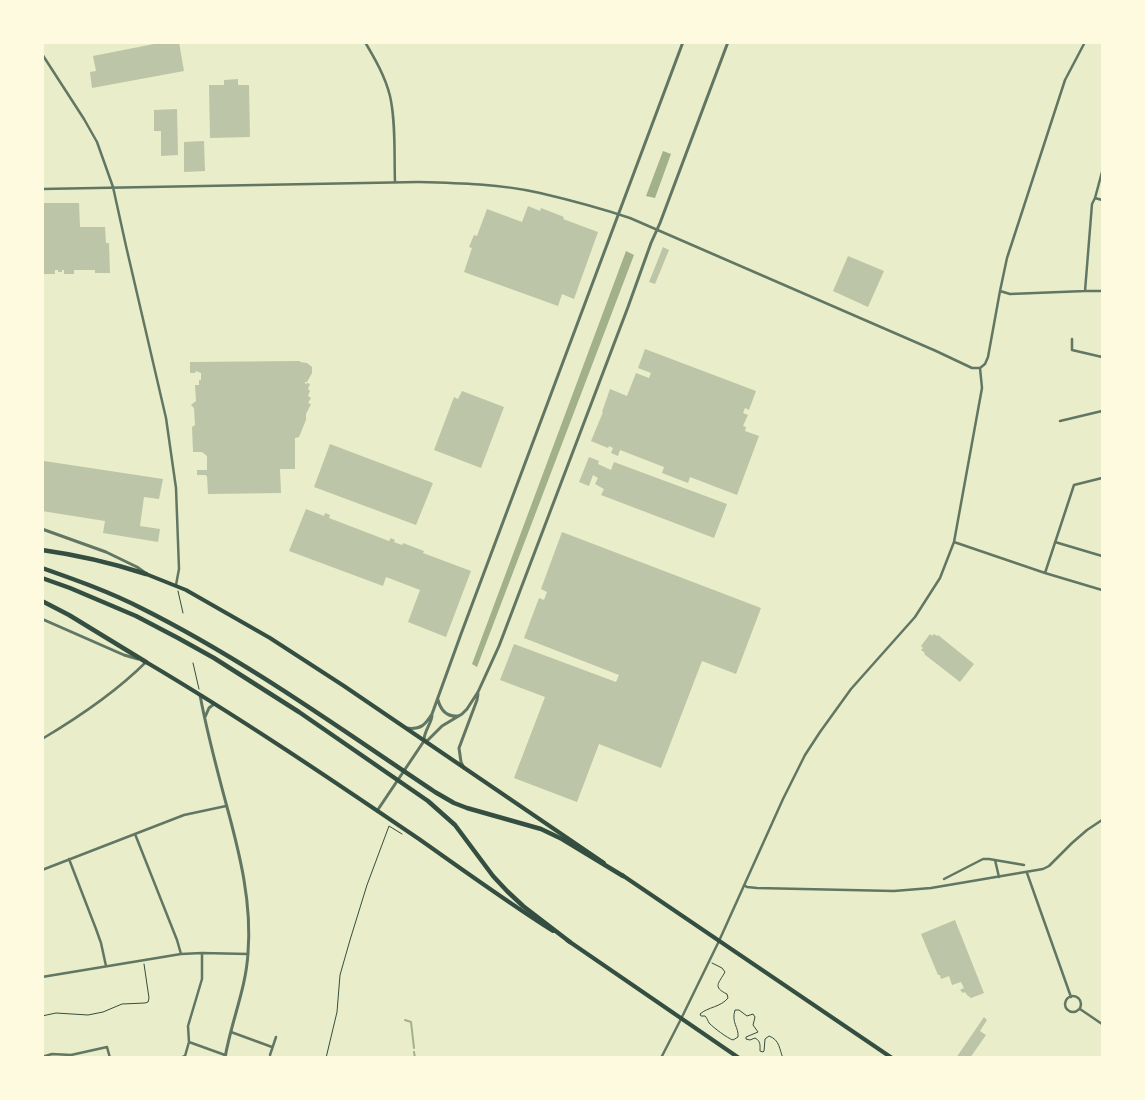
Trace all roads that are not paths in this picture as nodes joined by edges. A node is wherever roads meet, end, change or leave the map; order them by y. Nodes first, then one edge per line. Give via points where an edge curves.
1 (365, 42) edge
2 (683, 42) edge
3 (728, 42) edge
4 (1085, 42) edge
5 (42, 54) edge
6 (1102, 172) edge
7 (395, 182) junction
8 (113, 187) junction
9 (42, 189) edge
10 (1095, 198) junction
11 (1102, 200) edge
12 (618, 214) junction
13 (657, 230) junction
14 (1000, 291) junction
15 (1085, 291) junction
16 (1102, 291) edge
17 (1072, 339) dead end
18 (1102, 357) edge
19 (980, 368) junction
20 (1102, 411) edge
21 (1060, 421) dead end
22 (1102, 478) edge
23 (42, 529) edge
24 (954, 542) junction
25 (1055, 542) junction
26 (42, 550) edge
27 (1102, 556) edge
28 (42, 568) edge
29 (1045, 573) junction
30 (146, 574) junction
31 (42, 578) edge
32 (176, 585) junction
33 (1102, 590) edge
34 (42, 601) edge
35 (42, 619) edge
36 (146, 662) junction
37 (478, 692) junction
38 (200, 695) junction
39 (438, 700) junction
40 (214, 704) junction
41 (432, 714) junction
42 (459, 716) junction
43 (204, 717) junction
44 (405, 728) junction
45 (42, 739) edge
46 (424, 741) junction
47 (464, 768) junction
48 (226, 806) junction
49 (376, 811) junction
50 (1102, 820) edge
51 (135, 834) junction
52 (70, 859) junction
53 (995, 860) junction
54 (1024, 865) dead end
55 (42, 870) edge
56 (1027, 873) junction
57 (623, 876) junction
58 (999, 877) junction
59 (944, 878) dead end
60 (744, 885) junction
61 (719, 941) junction
62 (570, 942) junction
63 (202, 953) junction
64 (181, 954) junction
65 (248, 954) junction
66 (106, 966) junction
67 (42, 976) edge
68 (1071, 997) junction
69 (1080, 1009) junction
70 (681, 1019) junction
71 (1102, 1024) edge
72 (231, 1032) junction
73 (276, 1037) dead end
74 (189, 1042) junction
75 (272, 1048) junction
76 (270, 1055) dead end
77 (225, 1056) edge
78 (42, 1057) edge
79 (110, 1058) edge
80 (180, 1058) edge
81 (661, 1058) edge
82 (739, 1058) edge
83 (892, 1058) edge

1 - 7 street via 379,65 390,94
2 - 12 street
3 - 13 street
4 - 14 street via 1065,80 1009,251
5 - 8 street via 97,142
6 - 10 street
7 - 8 street
7 - 12 street via 446,182 510,188
8 - 9 street
8 - 32 street via 171,444 177,496 179,568
10 - 11 street
10 - 15 street
12 - 13 street
12 - 39 street
13 - 19 street via 972,368
13 - 37 street via 499,646
14 - 15 street via 1010,294
14 - 19 street via 987,359
15 - 16 street
17 - 18 street via 1072,350
19 - 24 street via 982,388
20 - 21 street
22 - 25 street via 1074,485
23 - 30 street via 106,552
24 - 29 street
24 - 60 street via 940,578 920,612 851,689 805,755
25 - 27 street
25 - 29 street
26 - 30 highway via 112,563
28 - 57 highway via 140,607 181,628 279,688 434,792 467,808 541,829
29 - 33 street
30 - 32 main road
31 - 62 highway via 136,616 299,712 428,801 455,825 507,891
32 - 44 main road via 270,638
34 - 36 highway
35 - 36 street
36 - 38 main road
36 - 45 street via 80,716
37 - 42 street
37 - 47 street via 459,748
38 - 40 main road
38 - 43 street
39 - 41 street
39 - 42 street via 447,715
40 - 43 street
40 - 49 main road
41 - 44 street via 420,727
41 - 46 street
42 - 46 street
43 - 48 street
44 - 46 main road
46 - 47 main road
46 - 49 street
47 - 57 main road
48 - 51 street via 184,815
48 - 65 street via 246,890
49 - 62 main road
50 - 56 street via 1072,843 1050,866
51 - 52 street
51 - 64 street
52 - 55 street
52 - 66 street via 101,942
53 - 54 street
53 - 58 street
53 - 59 street via 983,859
56 - 58 street
56 - 68 street
57 - 61 main road
58 - 60 street via 894,891
60 - 61 street
61 - 70 street
61 - 83 main road
62 - 70 main road
63 - 64 street
63 - 65 street
63 - 74 street via 202,979 188,1026
64 - 66 street
65 - 72 street via 243,990
66 - 67 street
68 - 69 street via 1080,999
68 - 69 street via 1065,1003 1066,1008 1074,1013
69 - 71 street
70 - 81 street
70 - 82 main road
72 - 75 street
72 - 77 street
73 - 75 street
74 - 77 street
74 - 80 street via 185,1056
75 - 76 street
78 - 79 street via 107,1048

